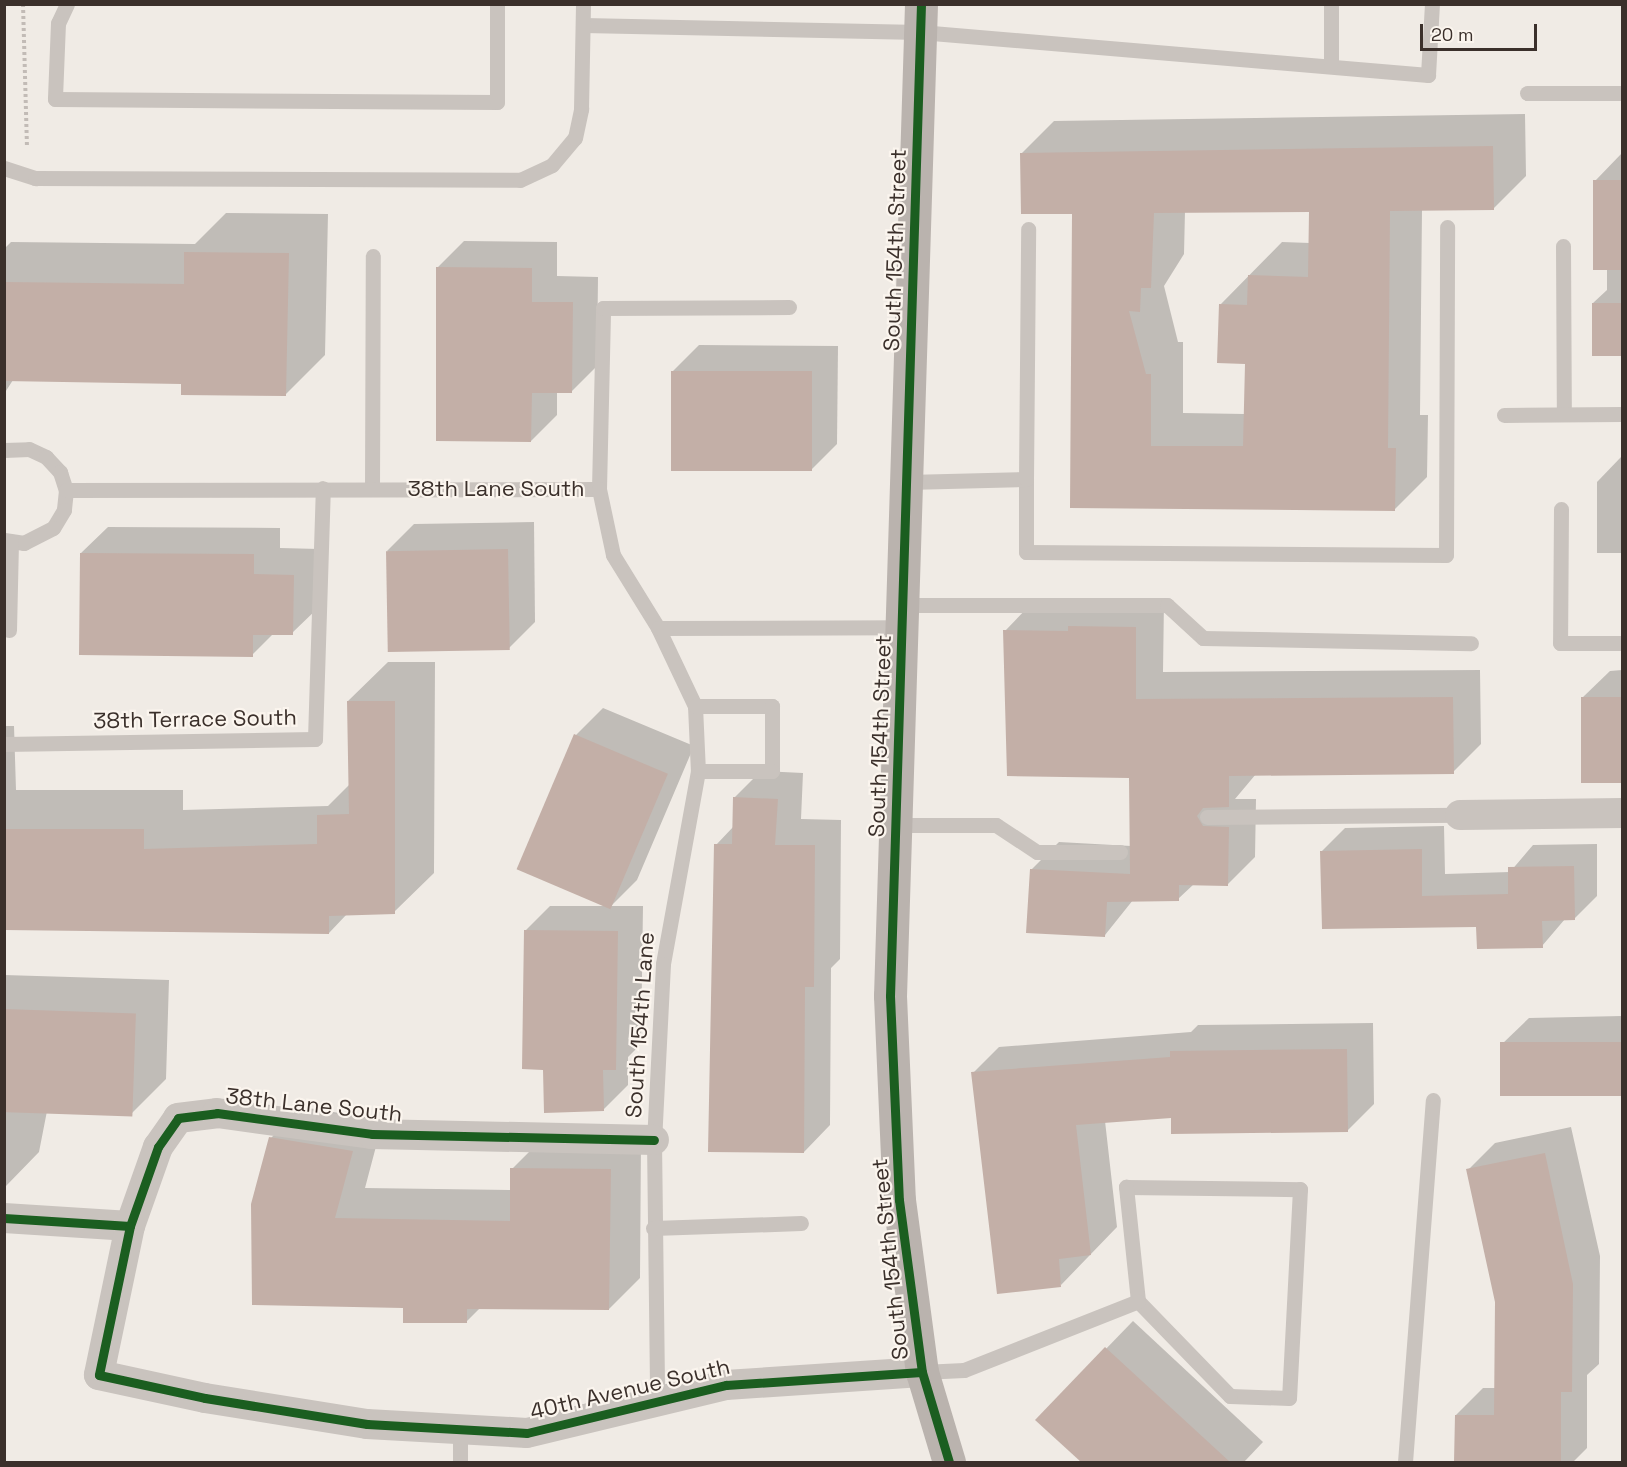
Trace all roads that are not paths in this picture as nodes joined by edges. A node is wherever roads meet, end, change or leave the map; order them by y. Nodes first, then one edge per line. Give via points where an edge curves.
1 (67, 4) edge
2 (497, 4) edge
3 (583, 4) edge
4 (1331, 4) edge
5 (1432, 4) edge
6 (920, 18) edge
7 (583, 25) junction
8 (1331, 63) junction
9 (1527, 93) dead end
10 (1623, 93) edge
11 (4, 168) edge
12 (1448, 227) dead end
13 (1028, 229) dead end
14 (1563, 246) dead end
15 (373, 256) dead end
16 (789, 307) dead end
17 (1564, 414) junction
18 (1623, 414) edge
19 (1504, 415) dead end
20 (4, 450) edge
21 (1026, 479) junction
22 (907, 482) junction
23 (323, 488) junction
24 (372, 488) junction
25 (600, 489) junction
26 (66, 490) junction
27 (1561, 509) dead end
28 (8, 541) edge
29 (904, 616) junction
30 (658, 628) junction
31 (9, 630) dead end
32 (1471, 643) dead end
33 (1623, 643) edge
34 (695, 706) junction
35 (4, 744) edge
36 (698, 771) junction
37 (1623, 813) edge
38 (1460, 815) joint
39 (1207, 817) dead end
40 (896, 825) junction
41 (1120, 852) dead end
42 (1433, 1100) dead end
43 (654, 1140) junction
44 (4, 1218) edge
45 (801, 1223) dead end
46 (130, 1226) junction
47 (653, 1228) junction
48 (1138, 1301) junction
49 (922, 1372) junction
50 (99, 1375) joint
51 (657, 1400) junction
52 (460, 1429) junction
53 (460, 1462) edge
54 (949, 1462) edge
55 (1405, 1462) edge

1 - 2 lane via 58,23 55,99 496,102
3 - 7 lane
4 - 8 lane
5 - 8 lane via 1428,75
6 - 7 lane
6 - 8 lane
6 - 22 street, South 154th Street
7 - 11 lane via 581,109 575,138 537,174 502,182 35,178
9 - 10 lane
12 - 21 lane via 1446,555 1026,552
13 - 21 lane
14 - 17 lane
15 - 24 lane
16 - 25 lane via 603,309
17 - 18 lane
17 - 19 lane
20 - 26 lane via 29,449 46,457
21 - 22 lane
22 - 29 street, South 154th Street
23 - 24 lane, 38th Lane South
23 - 26 lane, 38th Lane South
23 - 35 lane, 38th Terrace South via 315,739
24 - 25 lane, 38th Lane South
25 - 30 lane, 38th Lane South via 613,555
26 - 28 lane via 64,510 53,528 39,538
27 - 33 lane via 1560,643
28 - 31 lane
29 - 30 lane
29 - 32 lane via 1167,605 1203,638
29 - 40 street, South 154th Street
30 - 34 lane, South 154th Lane
34 - 36 lane, South 154th Lane
34 - 36 lane via 772,706 772,771
36 - 43 lane, South 154th Lane via 663,964
37 - 38 street
38 - 39 lane
40 - 41 lane via 996,825 1037,852
40 - 49 street, South 154th Street via 890,996 898,1188
42 - 55 lane
43 - 46 street, 38th Lane South via 372,1134 217,1113 178,1118 158,1147
43 - 47 lane, South 154th Lane
44 - 46 street
45 - 47 lane
46 - 50 street, 38th Lane South
47 - 51 lane, South 154th Lane
48 - 48 lane via 1230,1396 1289,1398 1300,1189 1126,1187
48 - 49 lane via 964,1370
49 - 51 street, 40th Avenue South via 726,1385
49 - 54 street, South 154th Street
50 - 52 street, 40th Avenue South via 205,1398 367,1424
51 - 52 street, 40th Avenue South via 527,1433
52 - 53 lane

